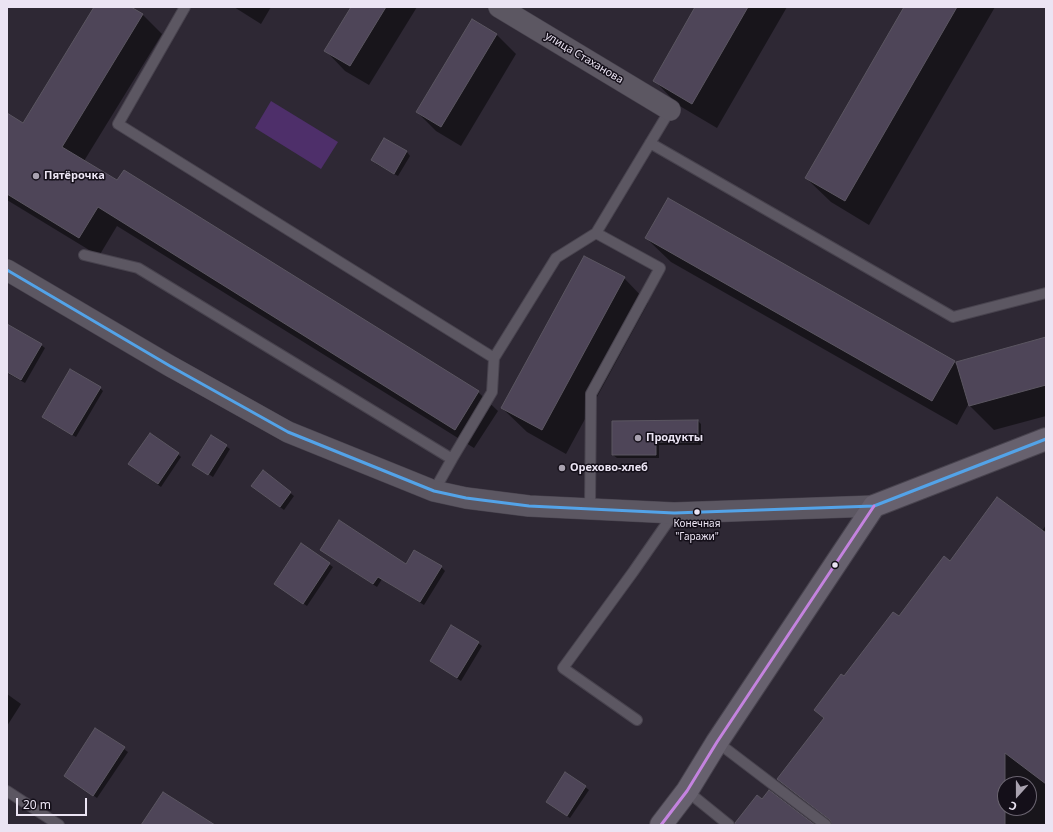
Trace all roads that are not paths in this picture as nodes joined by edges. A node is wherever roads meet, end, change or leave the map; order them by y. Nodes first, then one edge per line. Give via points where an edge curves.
1 (185, 7) edge
2 (499, 7) edge
3 (670, 110) joint
4 (650, 143) junction
5 (596, 233) junction
6 (84, 255) dead end
7 (7, 270) edge
8 (1046, 293) edge
9 (494, 358) junction
10 (1046, 439) edge
11 (452, 459) junction
12 (434, 491) junction
13 (874, 506) junction
14 (590, 509) junction
15 (674, 513) junction
16 (637, 720) dead end
17 (717, 742) junction
18 (7, 791) edge
19 (686, 791) junction
20 (59, 825) edge
21 (661, 825) edge
22 (729, 825) edge
23 (826, 825) edge

1 - 9 lane via 118,124
2 - 3 street, улица Стаханова
3 - 4 lane
4 - 5 lane
4 - 8 lane via 953,317
5 - 9 lane via 556,258
5 - 14 lane via 660,268 591,394
6 - 11 lane via 138,268
7 - 12 street via 288,432
9 - 11 lane via 492,392
10 - 13 main road
11 - 12 lane
12 - 14 street via 530,506
13 - 15 street
13 - 17 main road
14 - 15 street
15 - 16 lane via 564,668
17 - 19 main road
17 - 23 lane
18 - 20 lane
19 - 21 main road
19 - 22 lane

